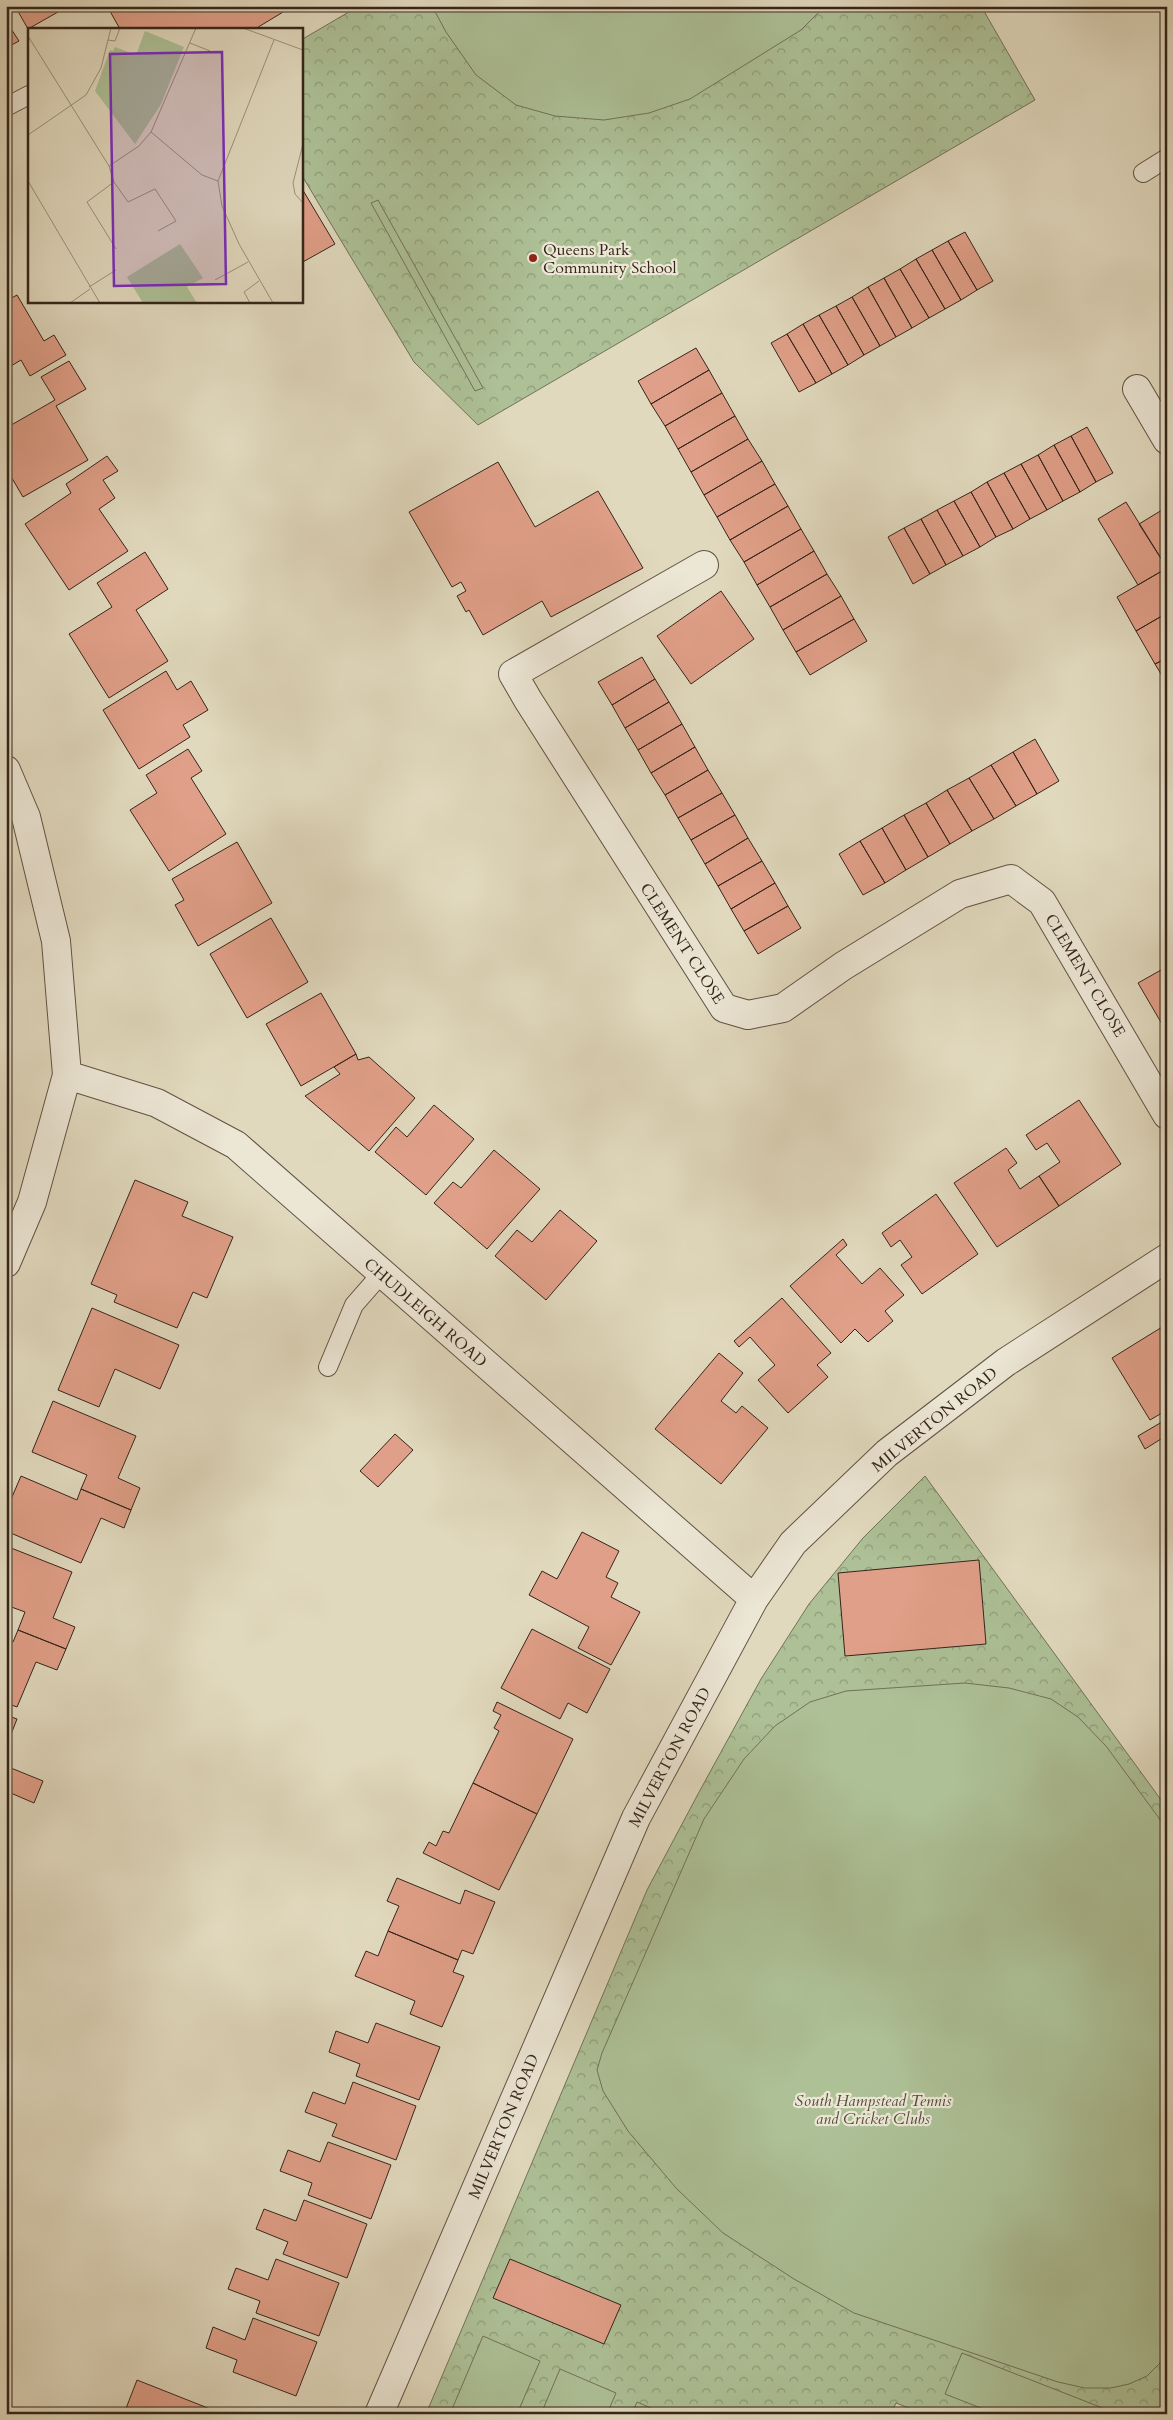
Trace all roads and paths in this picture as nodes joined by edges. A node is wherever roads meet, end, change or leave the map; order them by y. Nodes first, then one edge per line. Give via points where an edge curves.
1 (28, 96) edge
2 (6, 107) edge
3 (1167, 158) edge
4 (1143, 173) dead end
5 (1137, 389) dead end
6 (1167, 440) edge
7 (704, 565) dead end
8 (6, 770) edge
9 (67, 1076) junction
10 (1161, 1087) edge
11 (1167, 1115) edge
12 (1167, 1258) edge
13 (6, 1263) edge
14 (382, 1273) junction
15 (328, 1367) dead end
16 (754, 1599) junction
17 (379, 2414) edge

1 - 2 lane
3 - 4 lane
5 - 6 street
7 - 10 street, CLEMENT CLOSE via 513,674 724,1008 748,1015 783,1008 843,966 960,894 1011,879 1042,902
8 - 9 street via 26,817 56,942
9 - 13 street via 32,1202
9 - 14 street, CHUDLEIGH ROAD via 157,1102 236,1145
10 - 11 street, CLEMENT CLOSE
12 - 16 street, MILVERTON ROAD via 1006,1362 888,1453 793,1543
14 - 15 lane via 354,1305
14 - 16 street, CHUDLEIGH ROAD
16 - 17 street, MILVERTON ROAD via 636,1818

